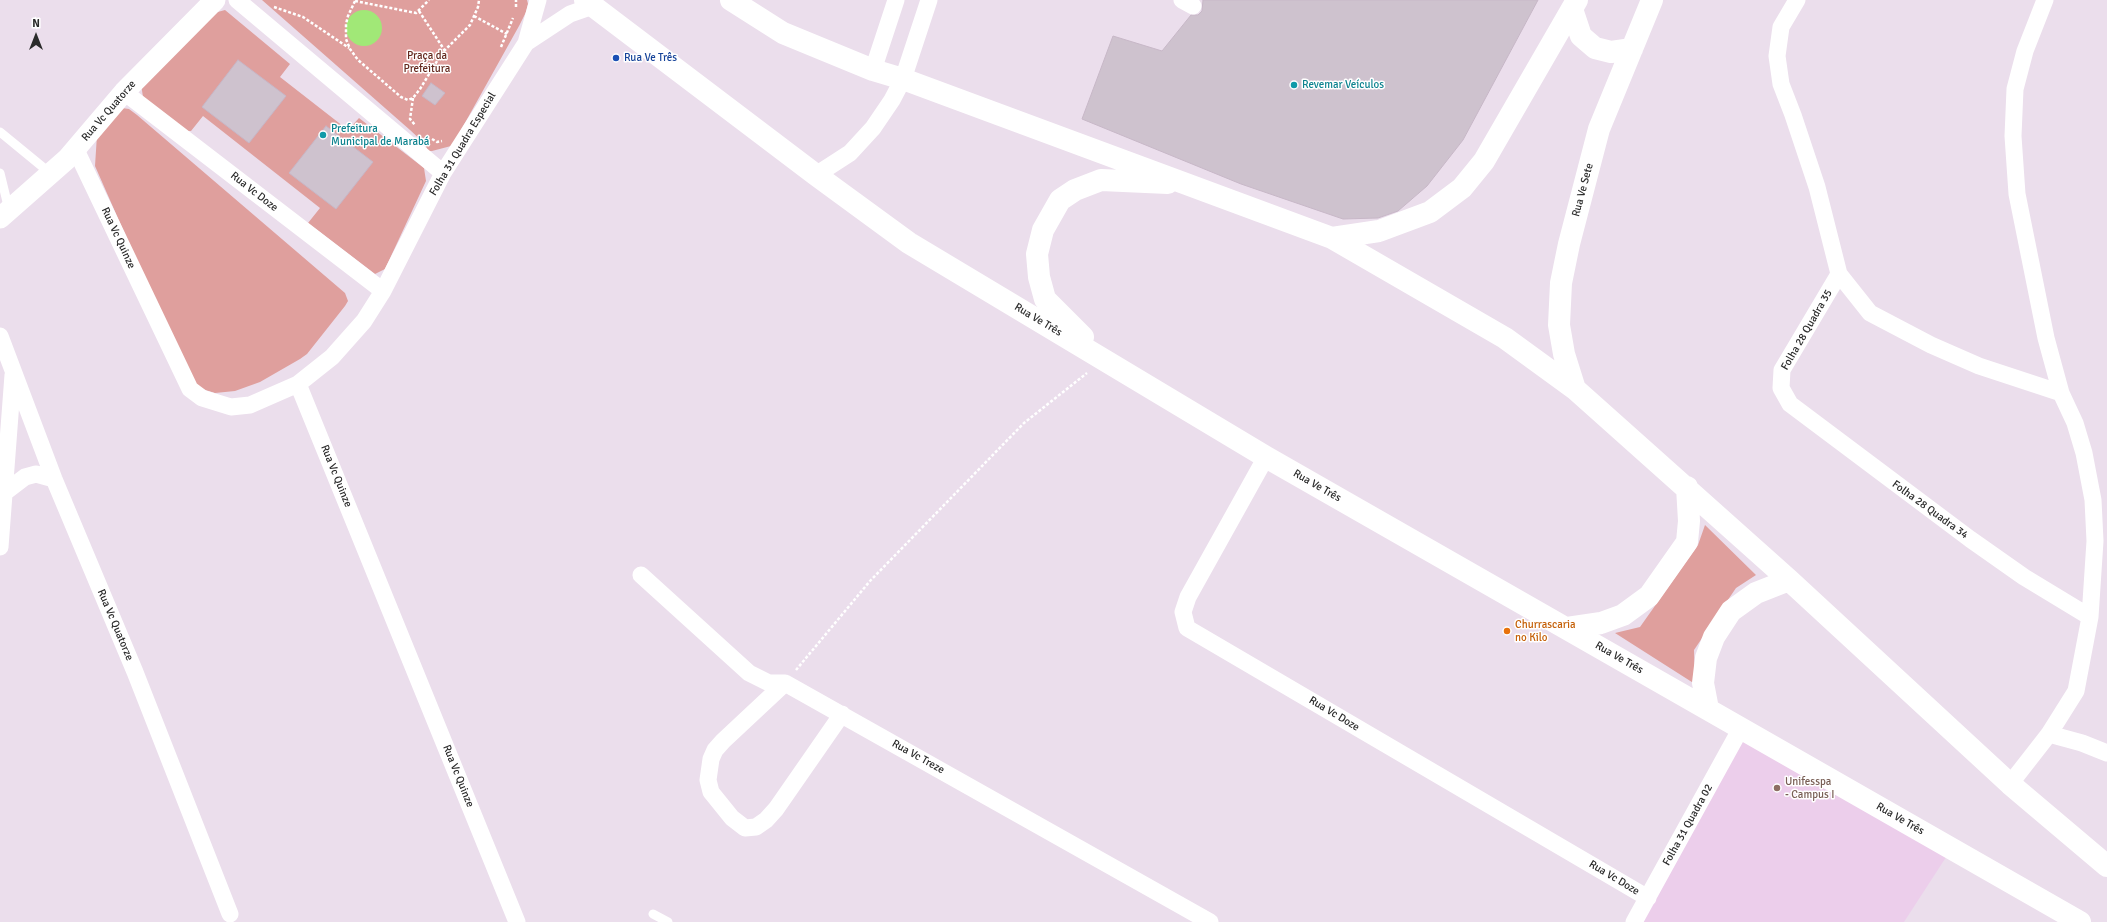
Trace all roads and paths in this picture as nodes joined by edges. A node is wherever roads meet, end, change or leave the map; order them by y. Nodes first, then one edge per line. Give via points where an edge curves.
1 (215, 0) edge
2 (237, 0) edge
3 (429, 0) edge
4 (479, 0) edge
5 (516, 0) edge
6 (538, 0) edge
7 (731, 0) edge
8 (896, 0) edge
9 (929, 0) edge
10 (1652, 0) edge
11 (1798, 0) edge
12 (2045, 0) edge
13 (354, 1) edge
14 (590, 2) edge
15 (1574, 4) edge
16 (269, 5) dead end
17 (419, 11) junction
18 (474, 16) junction
19 (507, 34) junction
20 (526, 43) junction
21 (350, 49) junction
22 (1632, 49) junction
23 (445, 51) junction
24 (498, 53) dead end
25 (873, 70) junction
26 (903, 79) junction
27 (124, 92) junction
28 (413, 98) junction
29 (419, 128) dead end
30 (0, 132) edge
31 (428, 137) dead end
32 (448, 139) dead end
33 (76, 150) junction
34 (0, 173) edge
35 (50, 173) junction
36 (443, 173) junction
37 (816, 175) junction
38 (1187, 183) junction
39 (4, 214) edge
40 (1332, 238) junction
41 (1839, 274) junction
42 (383, 291) junction
43 (0, 336) edge
44 (1105, 359) junction
45 (14, 370) junction
46 (298, 384) junction
47 (1781, 388) joint
48 (1575, 389) junction
49 (2061, 393) junction
50 (1266, 457) junction
51 (54, 479) junction
52 (1686, 487) junction
53 (4, 493) junction
54 (0, 547) edge
55 (641, 575) dead end
56 (1790, 580) junction
57 (2090, 617) junction
58 (1566, 628) junction
59 (785, 683) junction
60 (1708, 709) junction
61 (842, 714) junction
62 (1741, 728) junction
63 (2049, 734) junction
64 (2107, 753) edge
65 (2010, 784) junction
66 (2107, 866) edge
67 (1648, 898) junction
68 (230, 914) dead end
69 (654, 914) dead end
70 (517, 922) edge
71 (668, 922) edge
72 (1210, 922) edge
73 (1634, 922) edge
74 (2080, 922) edge

1 - 27 street, Rua Vc Quatorze
2 - 36 street
3 - 17 path
4 - 18 path
5 - 19 path
6 - 20 street, Folha 31 Quadra Especial
7 - 25 main road via 783,33
8 - 25 street
9 - 26 street
10 - 22 main road, Rua Ve Sete
11 - 41 street via 1781,27 1777,56 1780,84 1817,187
12 - 49 street via 2025,51 2014,89 2013,136 2017,194 2046,338
13 - 17 path via 403,12
13 - 21 path via 346,24 346,39
14 - 20 street, Folha 31 Quadra Especial
14 - 37 main road, Rua Ve Três
15 - 22 main road via 1581,36 1595,48 1611,52
15 - 40 main road via 1484,161 1462,188 1430,212 1379,231
16 - 21 path via 303,17
17 - 23 path
18 - 19 path
18 - 23 path via 470,25
19 - 24 path
20 - 36 street, Folha 31 Quadra Especial
21 - 28 path via 358,60 401,96 408,100
22 - 48 main road, Rua Ve Sete via 1599,129 1561,283 1559,325 1564,354
23 - 28 path
25 - 26 main road
26 - 37 street via 873,128 850,153
26 - 38 main road
27 - 33 street, Rua Vc Quatorze
27 - 42 street, Rua Vc Doze
28 - 29 path via 410,119
30 - 35 lane
31 - 32 path via 437,142
33 - 35 street, Rua Vc Quatorze
33 - 46 street, Rua Vc Quinze via 190,389 202,398 231,406 250,405
34 - 39 lane
35 - 39 street, Rua Vc Quatorze
36 - 42 street, Folha 31 Quadra Especial
37 - 44 main road, Rua Ve Três via 909,243
38 - 40 main road
38 - 44 main road via 1101,180 1075,190 1060,200 1043,230 1037,254 1039,277 1045,299
40 - 48 main road via 1505,338
41 - 47 street, Folha 28 Quadra 35 via 1782,370
41 - 49 street via 1870,313 1931,345 1979,366
42 - 46 street, Folha 31 Quadra Especial via 364,321 332,357
43 - 45 street, Rua Vc Quatorze
44 - 50 main road, Rua Ve Três
44 - 59 path via 1024,423 870,581
45 - 51 street, Rua Vc Quatorze
45 - 53 street
46 - 70 street, Rua Vc Quinze
47 - 57 street, Folha 28 Quadra 34 via 1790,404 1898,486 2024,577
48 - 52 main road
49 - 57 street via 2075,423 2093,500 2095,541
50 - 58 main road, Rua Ve Três
50 - 67 street, Rua Vc Doze via 1188,597 1183,612 1187,628
51 - 53 street via 36,474 25,476
51 - 68 street, Rua Vc Quatorze via 140,685
52 - 56 main road
52 - 58 main road via 1689,521 1687,542 1649,596 1623,615 1600,623
53 - 54 street
55 - 59 street, Rua Vc Treze via 749,673 769,683
56 - 60 main road via 1756,593 1731,611 1714,637 1706,658 1703,683
56 - 65 main road
57 - 63 street via 2076,691
58 - 60 main road, Rua Ve Três
59 - 61 street, Rua Vc Treze
59 - 61 street via 723,741 711,759 708,780 711,792 732,818 745,828 756,827 776,809
60 - 62 main road, Rua Ve Três
61 - 72 street, Rua Vc Treze
62 - 67 street, Folha 31 Quadra 02
62 - 74 main road, Rua Ve Três
63 - 64 street
63 - 65 street
65 - 66 main road
67 - 73 street, Folha 31 Quadra 02
69 - 71 lane

